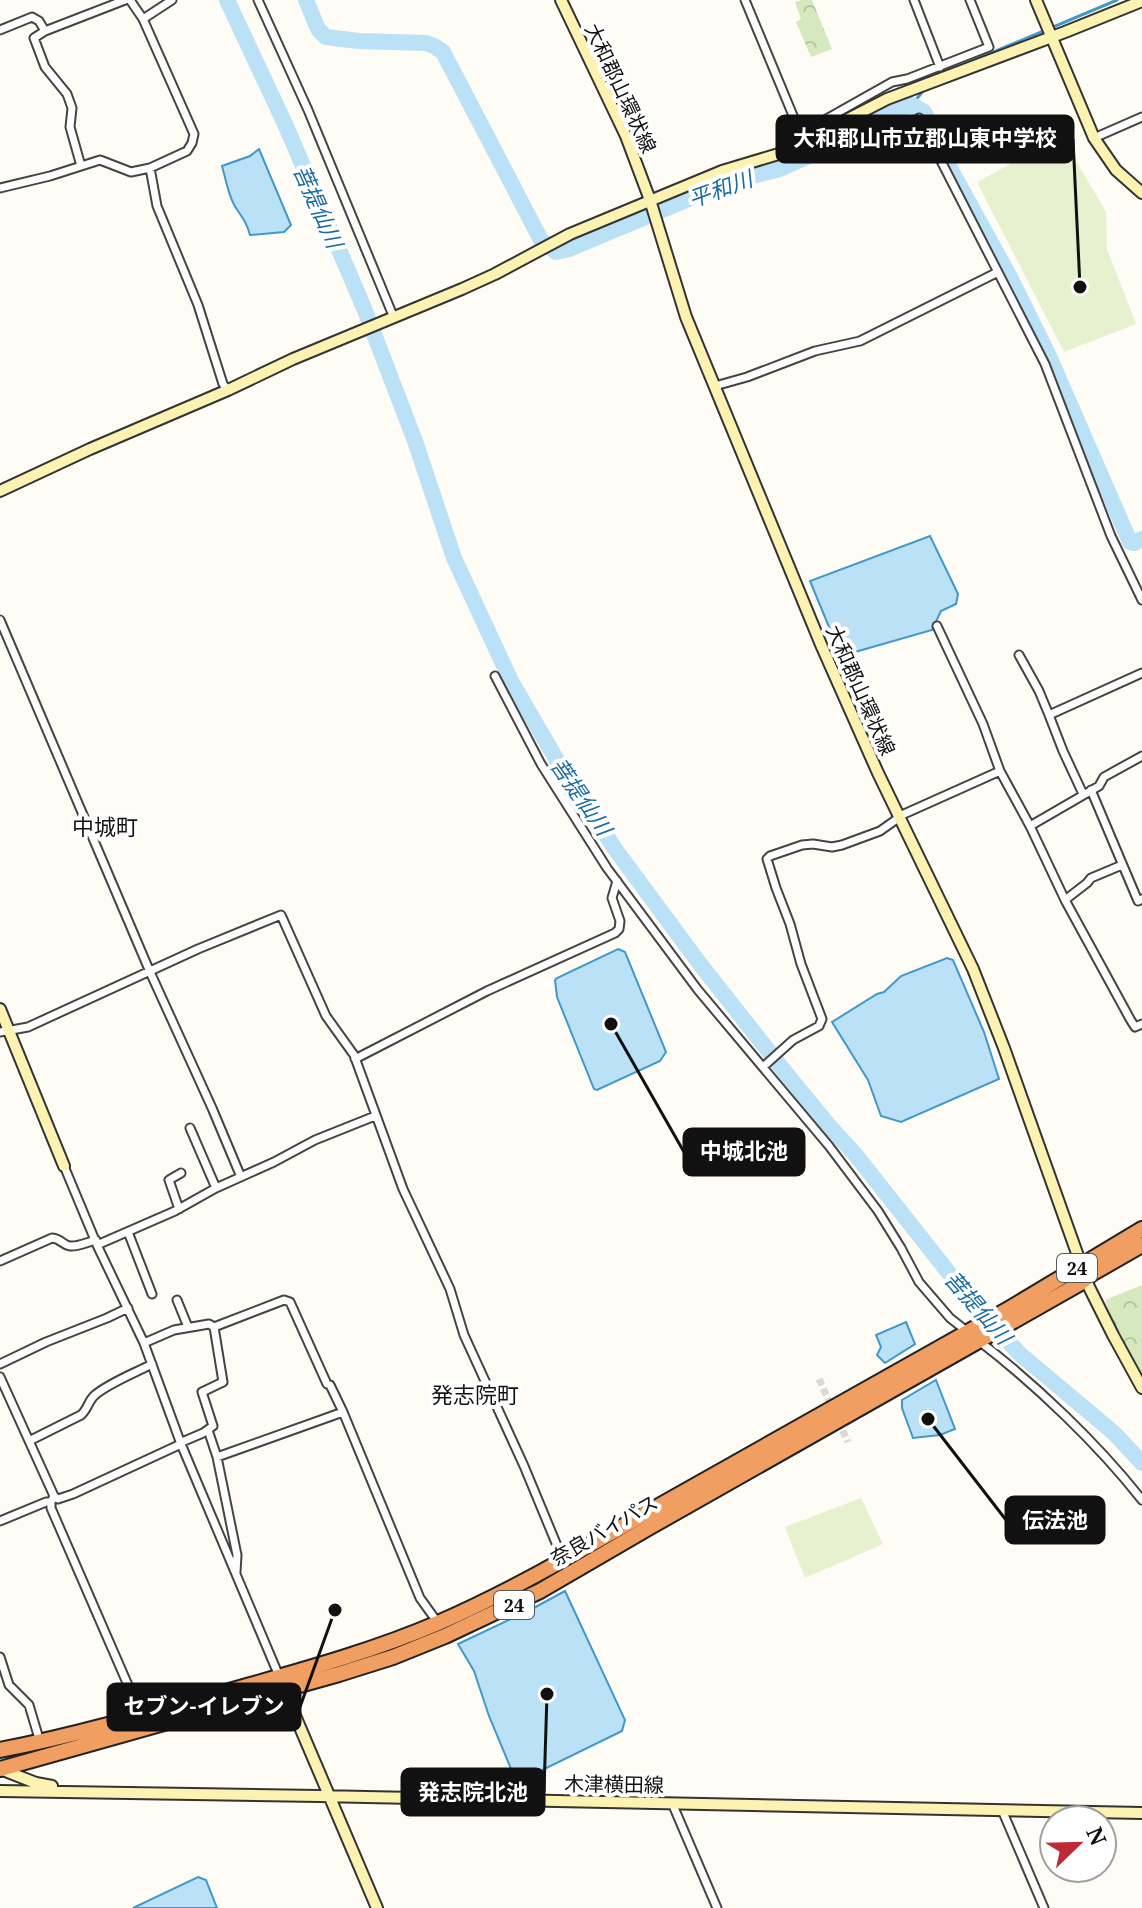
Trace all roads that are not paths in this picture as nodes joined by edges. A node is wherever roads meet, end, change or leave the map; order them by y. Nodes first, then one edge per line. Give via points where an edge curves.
1 (127, 0) edge
2 (172, 0) edge
3 (258, 0) edge
4 (561, 0) edge
5 (745, 0) edge
6 (914, 0) edge
7 (970, 0) edge
8 (1036, 0) edge
9 (1142, 1) edge
10 (143, 19) junction
11 (0, 30) edge
12 (45, 31) junction
13 (1051, 37) junction
14 (940, 67) junction
15 (1142, 117) edge
16 (919, 118) dead end
17 (1094, 138) junction
18 (81, 166) junction
19 (150, 168) junction
20 (0, 188) edge
21 (1140, 189) edge
22 (653, 211) junction
23 (998, 272) junction
24 (392, 318) junction
25 (715, 386) junction
26 (228, 390) junction
27 (0, 491) edge
28 (1142, 600) edge
29 (0, 620) edge
30 (937, 626) dead end
31 (1019, 655) dead end
32 (1142, 673) edge
33 (495, 676) dead end
34 (1049, 715) junction
35 (1142, 756) edge
36 (1000, 771) junction
37 (1087, 792) junction
38 (899, 817) junction
39 (1030, 826) junction
40 (1122, 865) junction
41 (617, 881) junction
42 (1142, 899) edge
43 (1065, 900) junction
44 (150, 972) junction
45 (0, 1009) edge
46 (1142, 1024) edge
47 (4, 1031) edge
48 (355, 1059) junction
49 (764, 1065) junction
50 (375, 1116) junction
51 (190, 1128) dead end
52 (64, 1166) joint
53 (181, 1173) dead end
54 (241, 1177) junction
55 (216, 1188) junction
56 (179, 1209) junction
57 (1142, 1229) edge
58 (128, 1232) junction
59 (96, 1242) junction
60 (1142, 1245) edge
61 (0, 1261) edge
62 (1083, 1272) junction
63 (152, 1294) dead end
64 (177, 1300) dead end
65 (128, 1308) junction
66 (188, 1327) junction
67 (214, 1327) junction
68 (975, 1334) junction
69 (144, 1343) junction
70 (0, 1364) edge
71 (152, 1364) junction
72 (0, 1377) edge
73 (1142, 1388) edge
74 (343, 1412) junction
75 (208, 1430) junction
76 (29, 1441) junction
77 (182, 1443) junction
78 (217, 1457) junction
79 (52, 1499) junction
80 (1142, 1500) edge
81 (0, 1521) edge
82 (563, 1560) junction
83 (236, 1574) junction
84 (438, 1623) junction
85 (0, 1657) edge
86 (279, 1676) junction
87 (285, 1691) junction
88 (142, 1716) junction
89 (40, 1742) junction
90 (0, 1750) edge
91 (0, 1769) edge
92 (0, 1791) edge
93 (85, 1791) junction
94 (330, 1796) junction
95 (672, 1803) junction
96 (1002, 1810) junction
97 (1142, 1813) edge
98 (377, 1908) edge
99 (717, 1908) edge
100 (1044, 1908) edge

1 - 10 street
1 - 12 street
2 - 10 street
3 - 24 street
4 - 22 main road, 大和郡山環状線 via 626,136
5 - 14 street via 799,130 892,82
6 - 14 street
7 - 14 street via 989,47
8 - 13 main road
9 - 13 main road
10 - 19 street via 194,134 187,151
11 - 12 street via 32,17
12 - 18 street via 34,38 45,67 67,94
13 - 17 main road
13 - 22 main road via 865,109 782,153 739,165
15 - 17 street
16 - 23 street
17 - 21 main road via 1116,170
18 - 19 street via 100,160 131,172
18 - 20 street
19 - 26 street via 157,206
22 - 24 main road via 570,234
22 - 25 main road, 大和郡山環状線 via 678,295
23 - 25 street via 860,341
23 - 28 street via 1045,364 1111,536
24 - 26 main road
25 - 38 main road, 大和郡山環状線 via 822,647
26 - 27 main road
29 - 44 street
30 - 36 street
31 - 34 street
32 - 34 street
33 - 41 street via 541,764
34 - 37 street
35 - 37 street
36 - 38 street
36 - 39 street
37 - 39 street
37 - 40 street
38 - 49 street via 880,831 842,845 802,845 767,859 822,1019
38 - 62 main road, 大和郡山環状線 via 973,969
39 - 43 street
40 - 42 street via 1138,901
40 - 43 street via 1091,878
41 - 48 street via 612,898 620,921 615,933
41 - 49 street via 698,990
43 - 46 street via 1130,1019 1135,1027
44 - 47 street via 28,1027
44 - 48 street via 281,915 326,1016
44 - 54 street
45 - 47 main road
47 - 52 main road
48 - 50 street
49 - 68 street via 878,1211 919,1282 950,1318
50 - 54 street
50 - 82 street
51 - 55 street
52 - 59 street
53 - 56 street via 169,1180
54 - 55 street
55 - 56 street
56 - 58 street
57 - 62 highway, 奈良バイパス / 24
58 - 59 street
58 - 63 street
59 - 61 street via 73,1246 52,1238
59 - 65 street
60 - 62 highway, 奈良バイパス / 24
62 - 68 highway, 奈良バイパス / 24
62 - 73 main road, 大和郡山環状線
64 - 66 street
65 - 69 street
65 - 70 street
66 - 67 street
66 - 69 street
67 - 74 street via 290,1302
67 - 75 street via 223,1382 202,1392 213,1426
68 - 80 street via 1123,1475
68 - 82 highway, 奈良バイパス / 24
68 - 87 highway, 奈良バイパス / 24 via 518,1603 393,1657
69 - 71 street
71 - 76 street via 91,1398 81,1415
71 - 77 street
72 - 76 street
74 - 78 street
74 - 84 street via 420,1598
75 - 77 street
75 - 78 street
76 - 79 street
77 - 79 street
77 - 83 street
78 - 83 street via 237,1555
79 - 81 street
79 - 88 street via 51,1508
82 - 84 highway, 奈良バイパス / 24
83 - 86 street
84 - 86 highway, 奈良バイパス / 24
85 - 89 street via 9,1685 29,1705
86 - 87 main road
86 - 88 highway, 奈良バイパス / 24
87 - 91 highway, 奈良バイパス / 24
87 - 94 main road
88 - 89 highway, 奈良バイパス / 24
89 - 90 highway, 奈良バイパス / 24
91 - 93 main road, 木津横田線 via 36,1783
92 - 93 main road, 木津横田線
93 - 94 main road, 木津横田線
94 - 95 main road, 木津横田線
94 - 98 main road
95 - 96 main road, 木津横田線
95 - 99 street
96 - 97 main road, 木津横田線
96 - 100 street

